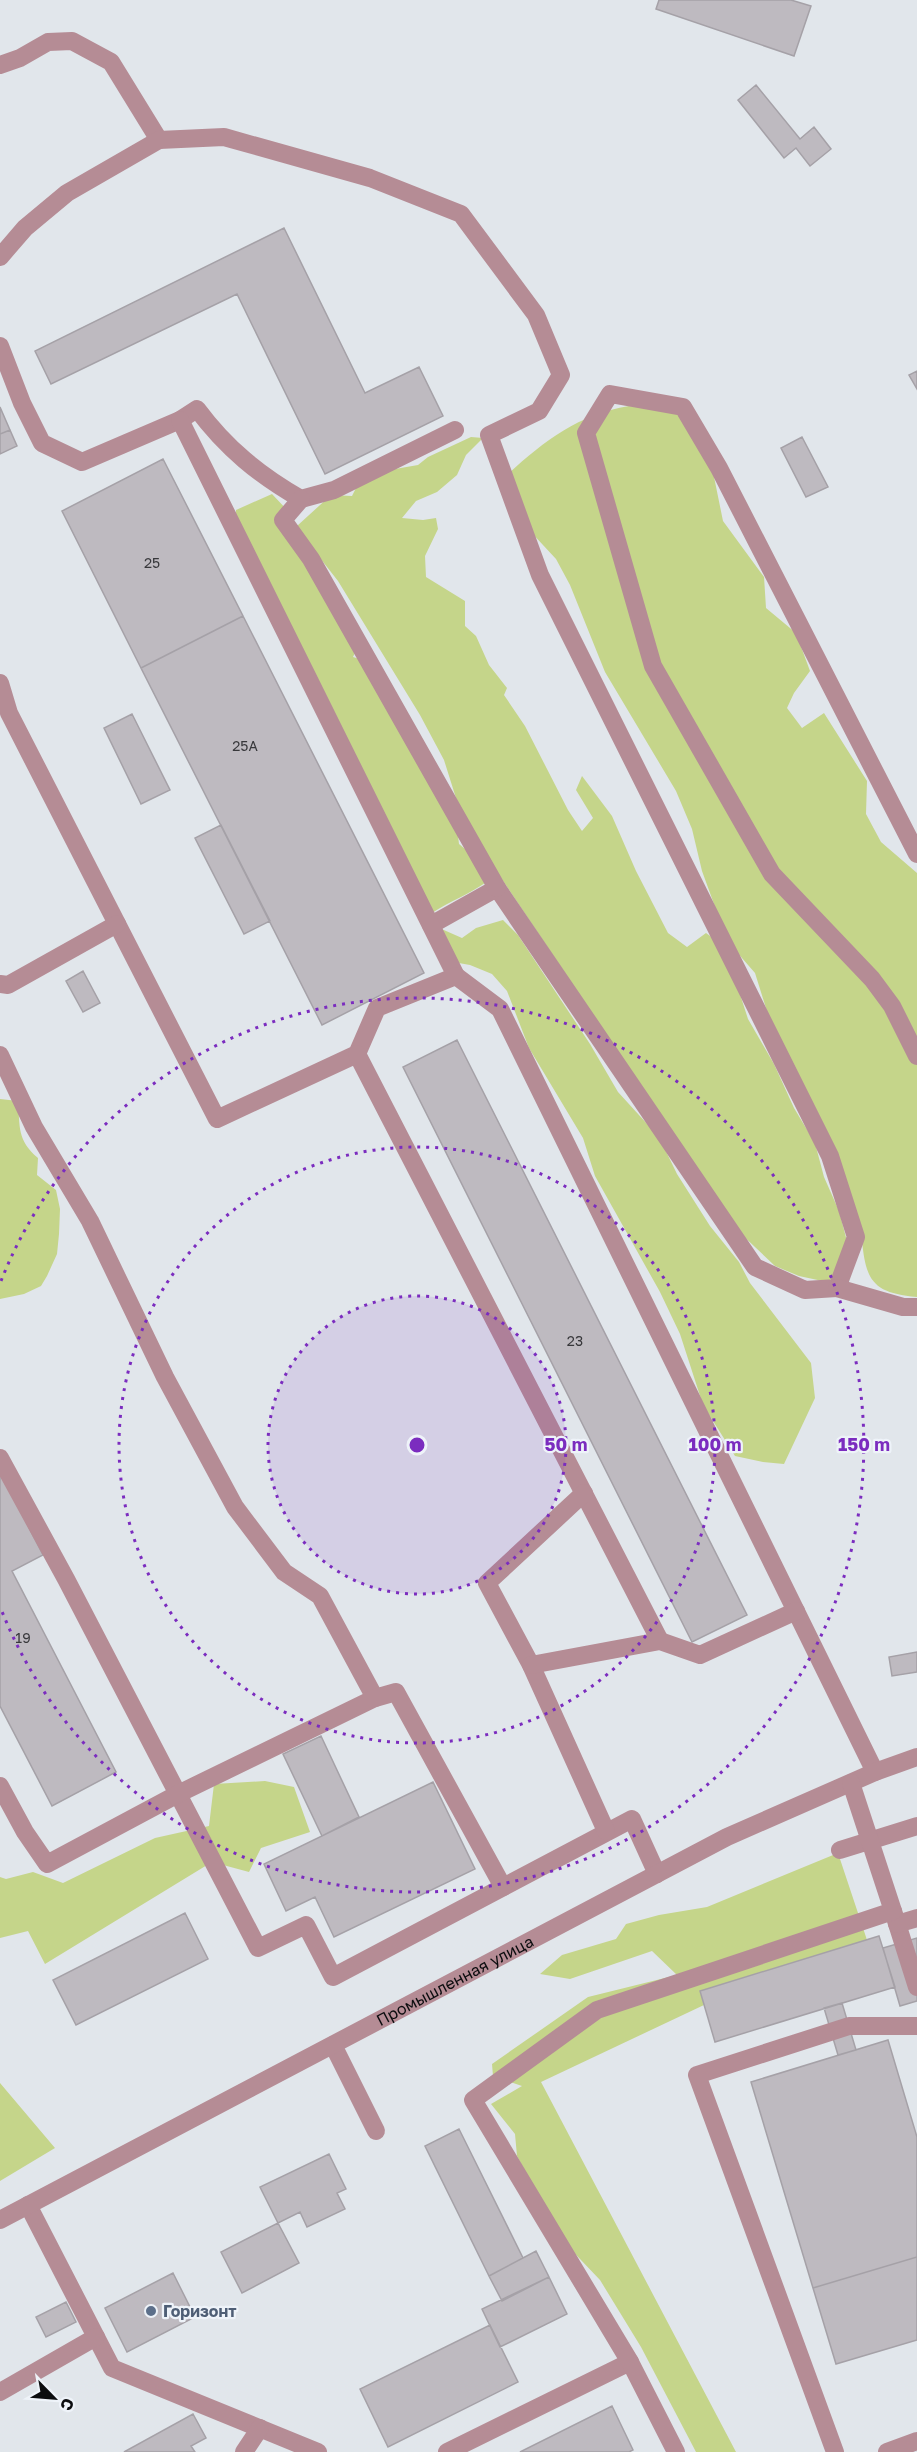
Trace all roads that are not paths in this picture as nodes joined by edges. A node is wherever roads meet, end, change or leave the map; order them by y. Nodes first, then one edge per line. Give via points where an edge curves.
1 (0, 65) edge
2 (159, 140) junction
3 (0, 257) edge
4 (0, 346) edge
5 (180, 420) junction
6 (455, 430) dead end
7 (301, 499) junction
8 (0, 683) edge
9 (917, 854) edge
10 (497, 888) junction
11 (117, 924) junction
12 (431, 925) junction
13 (456, 976) junction
14 (0, 984) edge
15 (357, 1054) junction
16 (0, 1056) edge
17 (917, 1056) edge
18 (837, 1288) junction
19 (917, 1307) edge
20 (0, 1458) edge
21 (584, 1493) junction
22 (796, 1611) junction
23 (660, 1641) junction
24 (531, 1665) junction
25 (375, 1698) junction
26 (917, 1757) edge
27 (875, 1772) junction
28 (851, 1783) junction
29 (0, 1786) edge
30 (178, 1794) junction
31 (917, 1826) edge
32 (606, 1831) junction
33 (870, 1840) junction
34 (840, 1850) dead end
35 (657, 1874) junction
36 (503, 1887) junction
37 (895, 1917) junction
38 (917, 1918) edge
39 (917, 1987) edge
40 (917, 2026) edge
41 (333, 2045) junction
42 (376, 2131) dead end
43 (28, 2205) junction
44 (0, 2220) edge
45 (96, 2337) junction
46 (630, 2362) junction
47 (0, 2392) edge
48 (260, 2428) junction
49 (917, 2441) edge
50 (244, 2452) edge
51 (318, 2452) edge
52 (447, 2452) edge
53 (676, 2452) edge
54 (836, 2452) edge
55 (887, 2452) edge

1 - 2 street via 48,42 72,41 111,62
2 - 3 street via 67,193 25,228
2 - 18 street via 224,137 370,178 461,214 536,315 561,375 539,411 489,435 540,575 830,1156 855,1237
4 - 5 street via 42,443 82,462
5 - 7 street via 197,410 217,436 254,470
5 - 12 street
6 - 7 street via 334,490
7 - 10 street via 284,520 311,559
8 - 11 street via 9,713
9 - 17 street via 719,468 683,407 610,394 586,433 653,666 772,874 872,979 892,1006
10 - 12 street
10 - 18 street via 755,1267 805,1290
11 - 14 street via 8,985
11 - 15 street via 217,1119
12 - 13 street
13 - 15 street via 377,1008
13 - 22 street via 500,1009
15 - 21 street
16 - 25 street via 34,1127 90,1221 165,1377 235,1507 284,1572 320,1596
18 - 19 street via 903,1307
20 - 30 street
21 - 23 street
21 - 24 street via 487,1583
22 - 23 street via 700,1655
22 - 27 street
23 - 24 street
24 - 32 street
25 - 30 street
25 - 36 street via 396,1692
26 - 27 street, Промышленная улица
27 - 28 street, Промышленная улица
28 - 33 street
28 - 35 street, Промышленная улица via 727,1837
29 - 30 street via 47,1864
30 - 36 street via 258,1948 306,1925 333,1977
31 - 33 street
32 - 35 street via 632,1819
32 - 36 street
33 - 34 street
33 - 37 street
35 - 41 street, Промышленная улица
37 - 38 street
37 - 39 street
37 - 46 street via 597,2010 473,2100
40 - 54 street via 849,2026 697,2075
41 - 42 street
41 - 43 street, Промышленная улица
43 - 44 street, Промышленная улица
43 - 45 street
45 - 47 street
45 - 48 street via 112,2368
46 - 52 street
46 - 53 street
48 - 50 street
48 - 51 street
49 - 55 street

